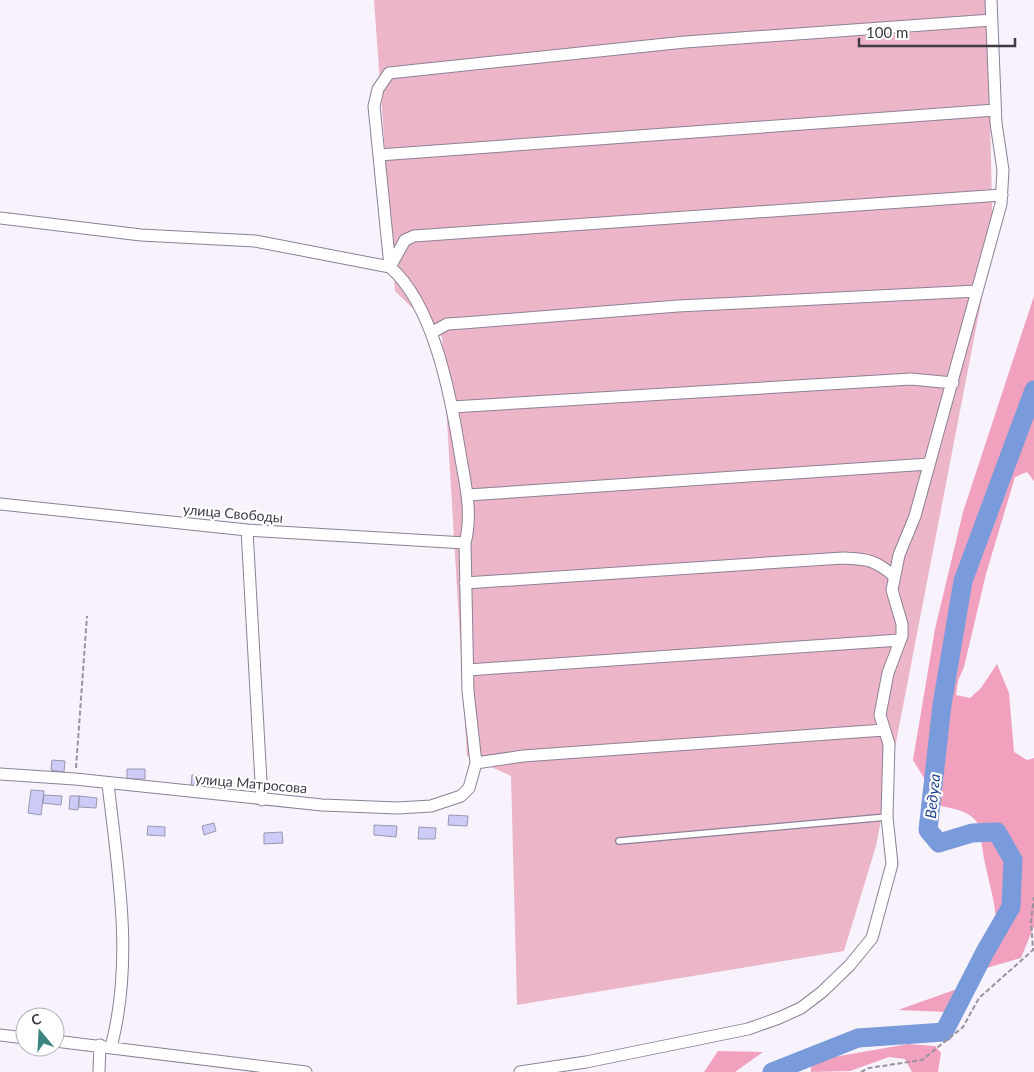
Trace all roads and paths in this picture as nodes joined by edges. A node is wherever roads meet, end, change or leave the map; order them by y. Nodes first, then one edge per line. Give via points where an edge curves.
1 (991, 0) edge
2 (992, 20) junction
3 (995, 110) junction
4 (379, 156) junction
5 (1002, 194) junction
6 (0, 218) edge
7 (390, 267) junction
8 (977, 291) junction
9 (431, 333) junction
10 (953, 383) junction
11 (452, 407) junction
12 (930, 464) junction
13 (468, 495) junction
14 (0, 504) edge
15 (247, 530) junction
16 (464, 543) junction
17 (894, 576) junction
18 (466, 584) junction
19 (87, 616) dead end
20 (900, 640) junction
21 (468, 670) junction
22 (884, 730) junction
23 (476, 763) junction
24 (0, 774) edge
25 (75, 779) junction
26 (108, 784) junction
27 (262, 800) junction
28 (888, 817) junction
29 (620, 841) dead end
30 (1034, 897) edge
31 (0, 1035) edge
32 (15, 1037) edge
33 (65, 1042) edge
34 (106, 1046) junction
35 (100, 1072) edge
36 (306, 1072) edge
37 (520, 1072) edge
38 (860, 1072) edge

1 - 2 street
2 - 3 street
2 - 4 street via 685,42 389,73 378,89 374,106
3 - 4 street
3 - 5 street via 1003,170
4 - 7 street
5 - 7 street via 414,236 405,240
5 - 8 street
6 - 7 street via 141,235 255,241
7 - 9 street via 411,292
8 - 9 street via 678,306 447,324
8 - 10 street
9 - 11 street
10 - 11 street via 911,379
10 - 12 street
11 - 13 street
12 - 13 street
12 - 17 street
13 - 16 street via 468,529
14 - 15 street, улица Свободы
15 - 16 street, улица Свободы
15 - 27 street
16 - 18 street
17 - 18 street via 868,559 843,558
17 - 20 street via 892,590 902,624
18 - 21 street
19 - 25 path
20 - 21 street
20 - 22 street via 882,695 880,715
21 - 23 street
22 - 23 street via 523,756
22 - 28 street via 889,744
23 - 27 street, улица Матросова via 469,788 461,796 430,806 398,808
24 - 25 street, улица Матросова
25 - 26 street, улица Матросова
26 - 27 street, улица Матросова
26 - 34 street via 123,935 119,1011
28 - 29 lane
28 - 37 street via 892,864 872,938 850,965 801,1008 748,1029
30 - 38 path via 1031,921 1033,950 979,998 963,1027 922,1060
31 - 32 street
33 - 34 street
34 - 35 street
34 - 36 street

